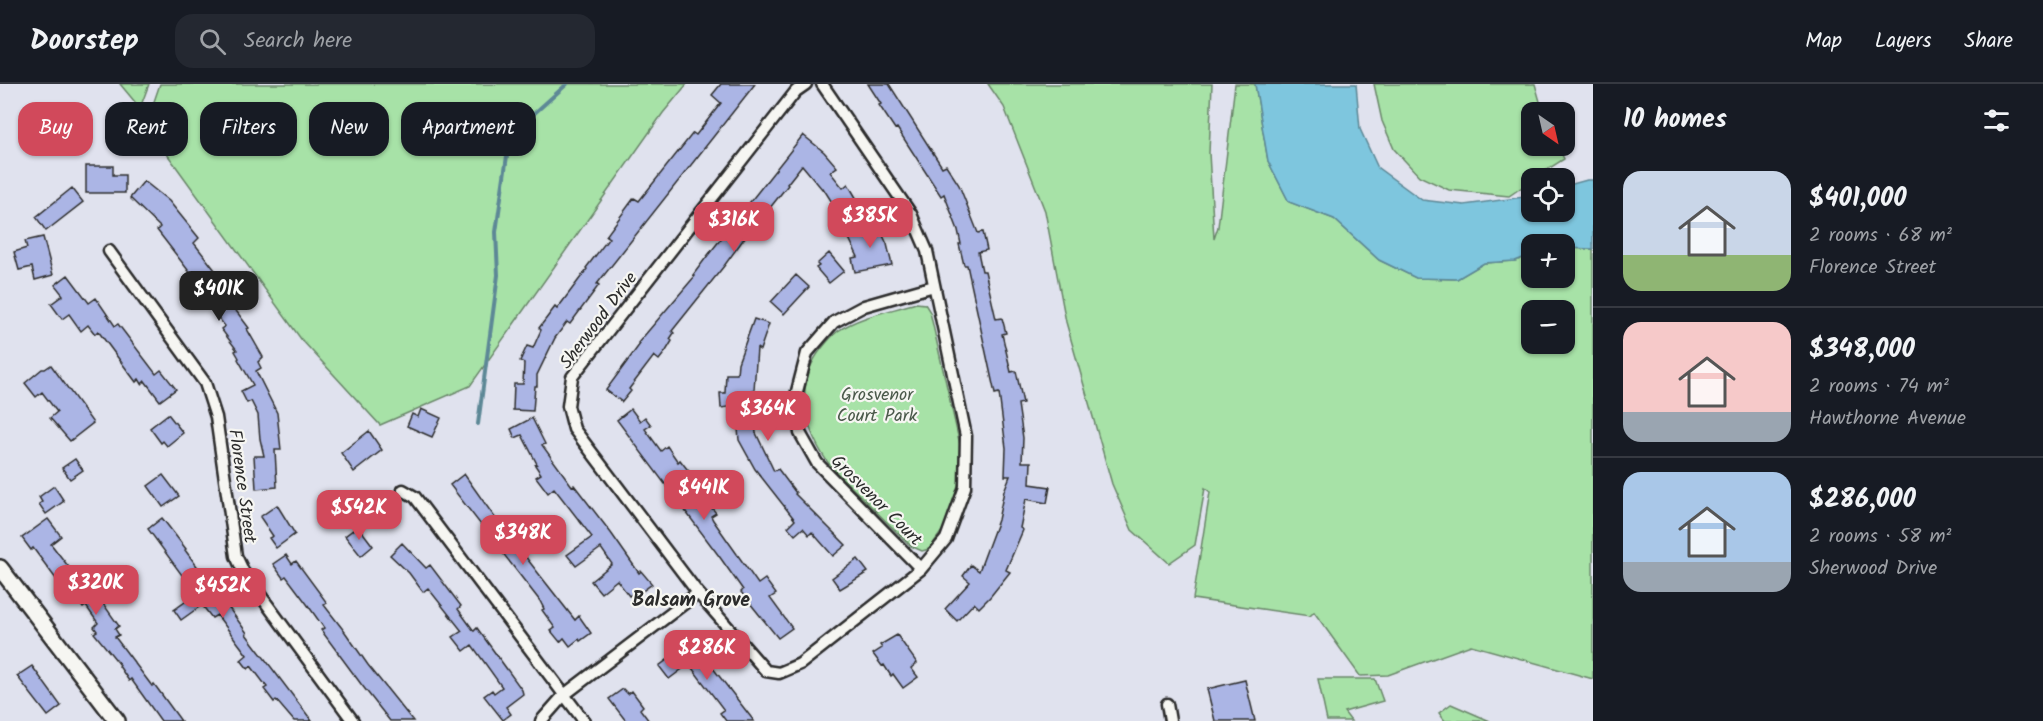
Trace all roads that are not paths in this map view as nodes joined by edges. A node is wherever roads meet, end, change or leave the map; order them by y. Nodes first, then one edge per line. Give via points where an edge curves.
1 (806, 84) edge
2 (822, 84) edge
3 (108, 251) dead end
4 (934, 286) junction
5 (403, 489) dead end
6 (0, 568) edge
7 (921, 569) junction
8 (698, 593) junction
9 (765, 671) joint
10 (564, 695) junction
11 (1167, 705) dead end
12 (117, 721) edge
13 (353, 721) edge
14 (541, 721) edge
15 (584, 721) edge
16 (1170, 721) edge

1 - 8 street, Sherwood Drive via 795,91 572,377 568,406 574,429
2 - 4 street, Grosvenor Court via 911,214 927,251
3 - 13 street, Florence Street via 205,383 216,417 236,556 244,573
4 - 7 street, Grosvenor Court via 966,436 965,487 946,539
4 - 7 street, Grosvenor Court via 864,306 834,322 807,353 795,399 800,433 817,463
5 - 10 street via 415,497
6 - 12 main road
7 - 9 street, Grosvenor Court via 800,664 779,673
8 - 9 street, Sherwood Drive
8 - 10 street
10 - 14 street
10 - 15 street
11 - 16 street

